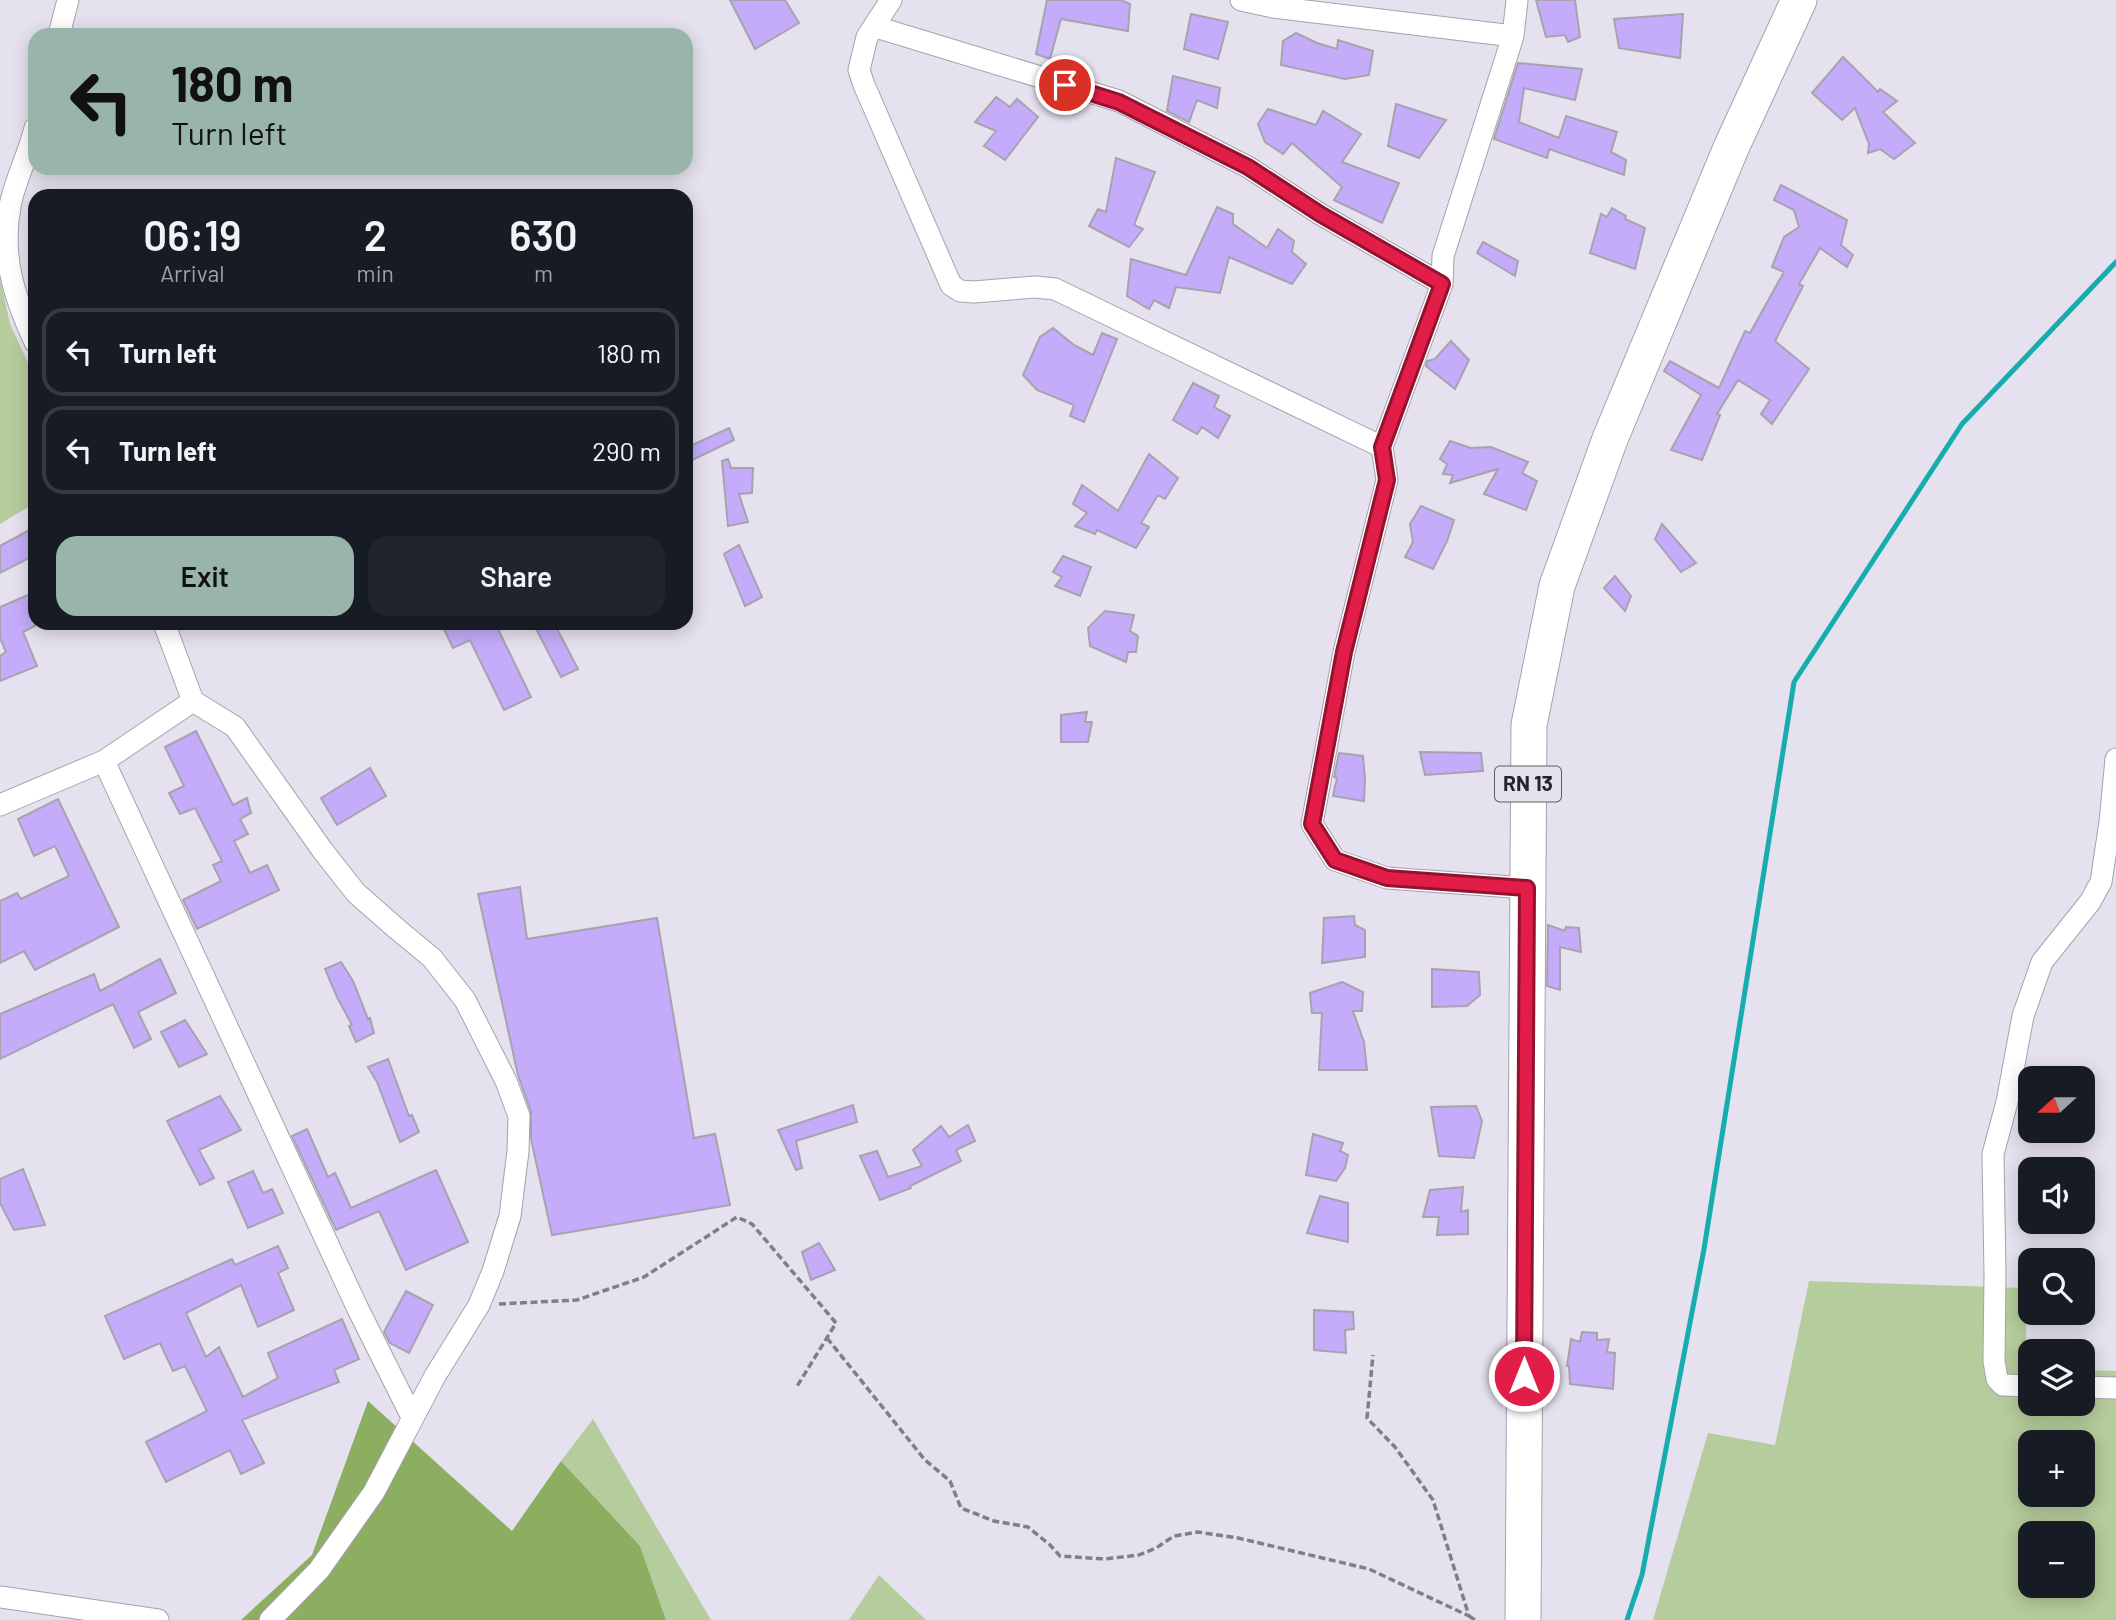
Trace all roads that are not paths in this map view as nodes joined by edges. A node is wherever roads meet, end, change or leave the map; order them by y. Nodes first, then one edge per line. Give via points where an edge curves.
1 (68, 0) edge
2 (891, 0) edge
3 (1241, 0) edge
4 (1517, 0) edge
5 (1799, 0) edge
6 (876, 27) junction
7 (61, 28) edge
8 (1514, 36) junction
9 (28, 146) edge
10 (6, 204) edge
11 (1442, 284) junction
12 (28, 326) edge
13 (1382, 447) junction
14 (167, 630) edge
15 (193, 701) junction
16 (2116, 760) edge
17 (104, 761) junction
18 (0, 805) edge
19 (1527, 888) junction
20 (2018, 1386) edge
21 (2095, 1387) edge
22 (2116, 1388) edge
23 (412, 1417) junction
24 (0, 1597) edge
25 (158, 1620) edge
26 (271, 1620) edge
27 (1523, 1620) edge

1 - 7 street
2 - 6 street
3 - 8 street
4 - 8 street
5 - 19 main road, RN 13 via 1731,148 1609,439 1556,586 1529,725
6 - 11 street via 1119,102 1248,167
6 - 13 street via 867,37 859,70 951,285 974,292 1055,289
8 - 11 street via 1443,256
9 - 10 street
10 - 12 street via 9,273
11 - 13 street
13 - 19 street via 1387,480 1344,652 1312,824 1335,860 1387,878
14 - 15 street
15 - 17 street
15 - 23 street via 234,727 356,893 432,958 465,1000 519,1116 510,1216 493,1271 479,1305
16 - 20 street via 2101,882 2042,962 2023,1016 1993,1154 1993,1361 1997,1379 2003,1385
17 - 18 street
17 - 23 street
19 - 27 main road, RN 13
21 - 22 street
23 - 26 street via 358,1514 318,1570
24 - 25 street

